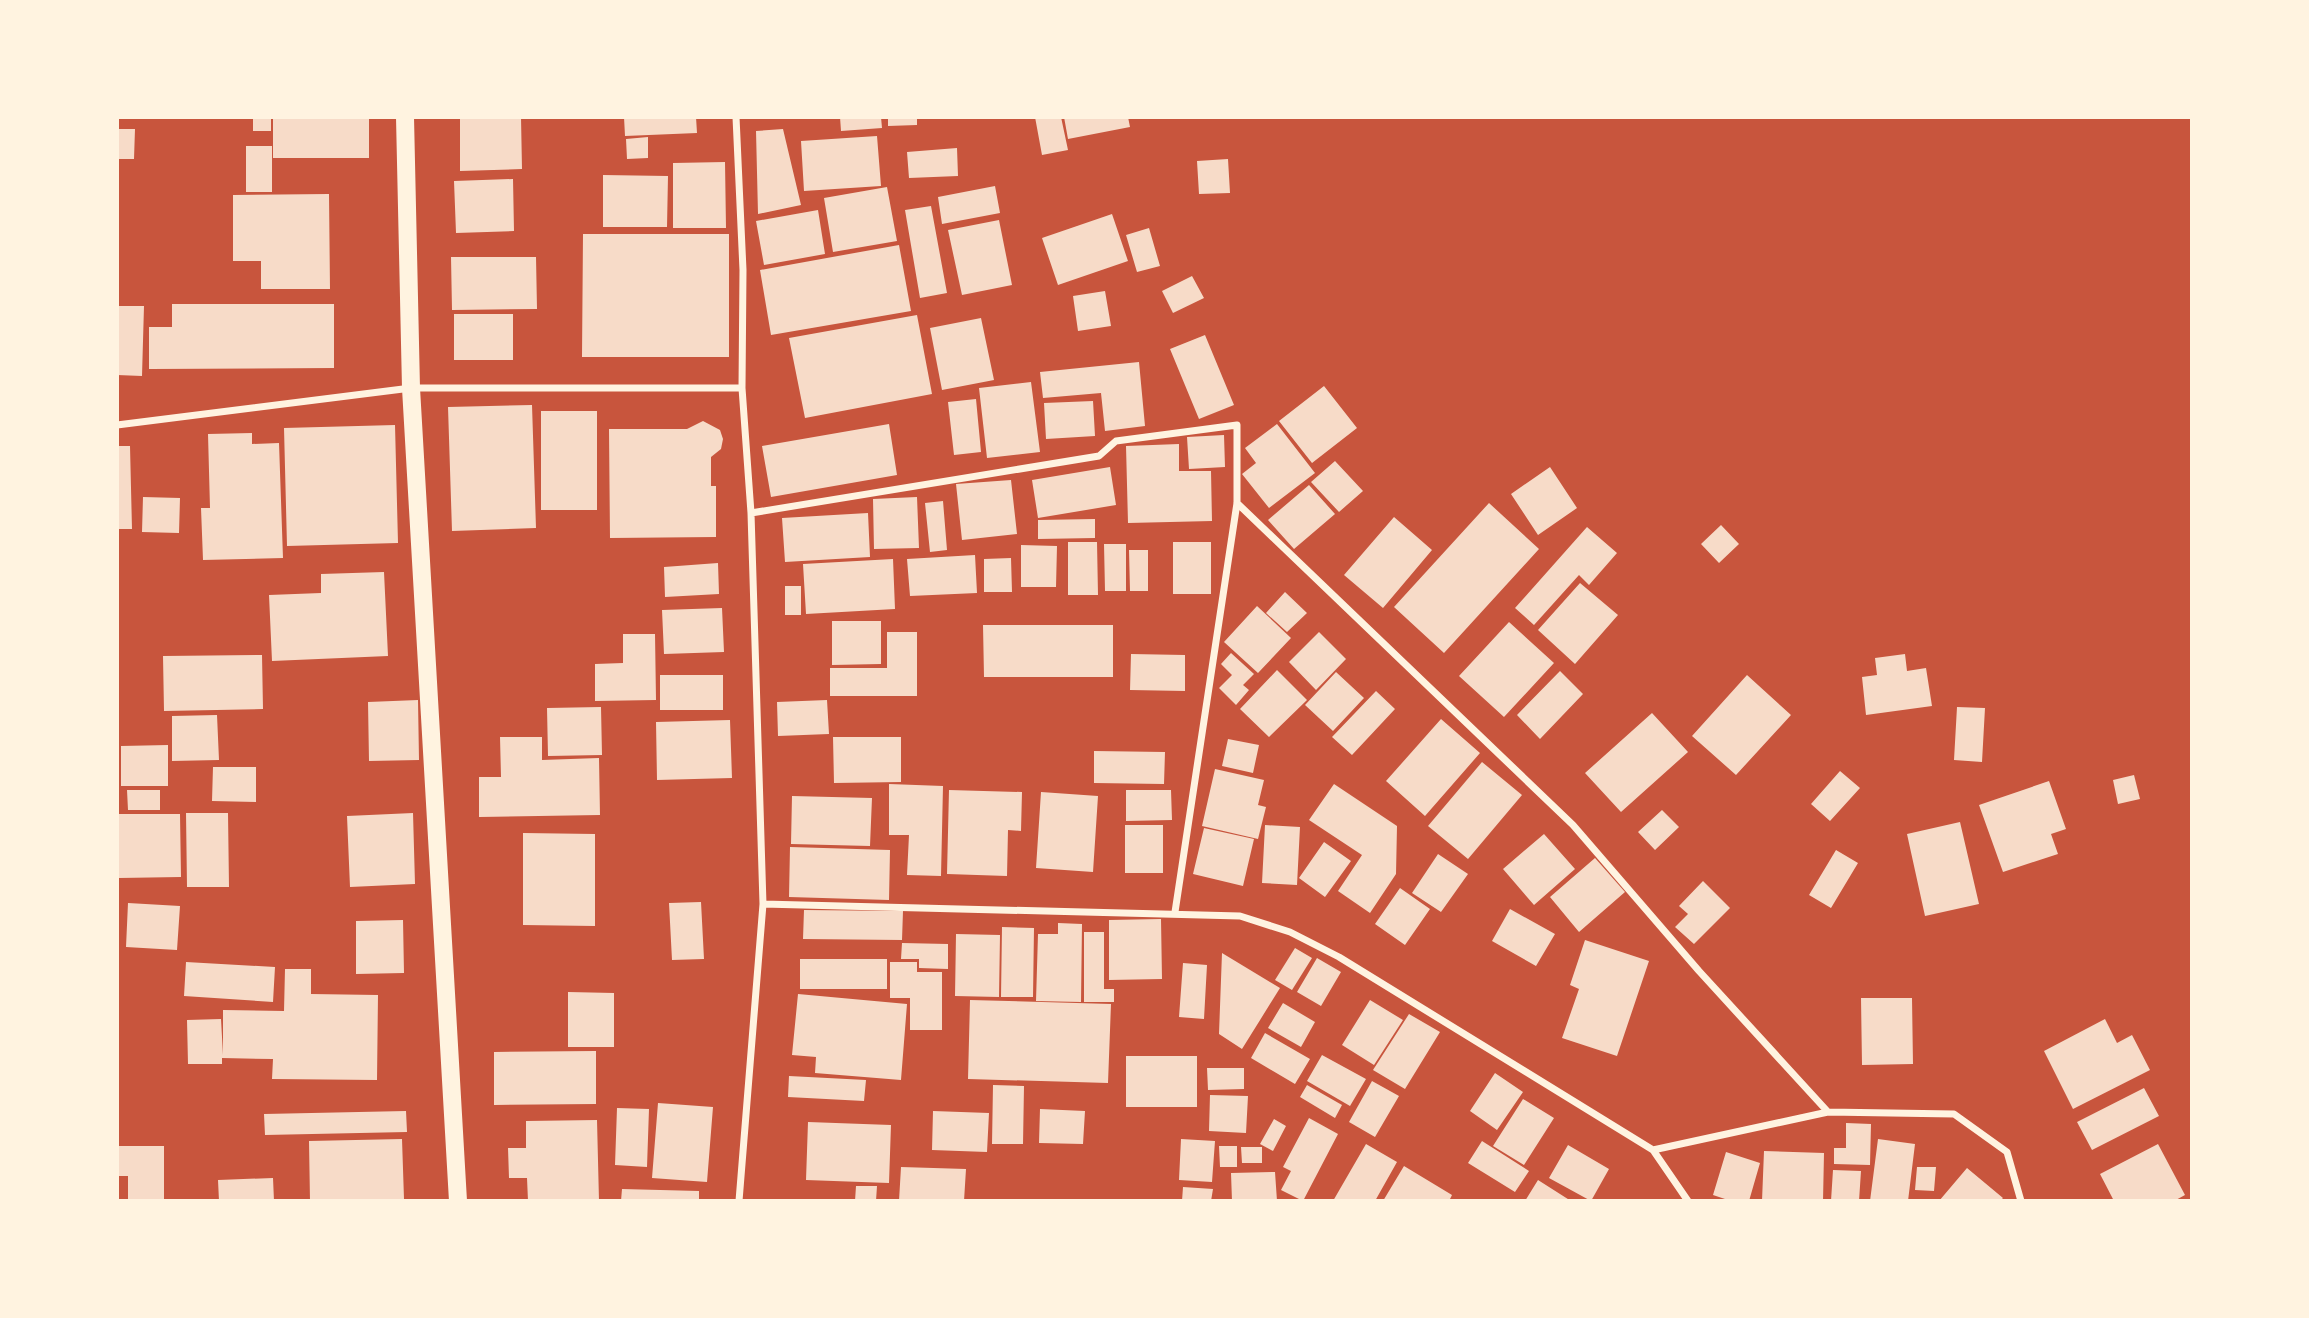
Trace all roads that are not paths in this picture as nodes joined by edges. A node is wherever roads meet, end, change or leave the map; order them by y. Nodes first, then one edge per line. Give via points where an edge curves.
1 (405, 117) edge
2 (736, 117) edge
3 (411, 388) junction
4 (742, 388) junction
5 (117, 425) edge
6 (1237, 503) junction
7 (751, 513) junction
8 (763, 904) junction
9 (1175, 912) junction
10 (1828, 1112) junction
11 (1653, 1150) junction
12 (458, 1201) edge
13 (739, 1201) edge
14 (1688, 1201) edge
15 (2021, 1201) edge

1 - 3 main road
2 - 4 street via 743,270
3 - 4 street
3 - 5 street
3 - 12 main road
4 - 7 street
6 - 7 street via 1237,425 1116,441 1099,456
6 - 9 street
6 - 10 street via 1573,825
7 - 8 street
8 - 9 street
8 - 13 street
9 - 11 street via 1240,916 1290,932 1377,980
10 - 11 street
10 - 15 street via 1954,1114 2007,1152
11 - 14 street

